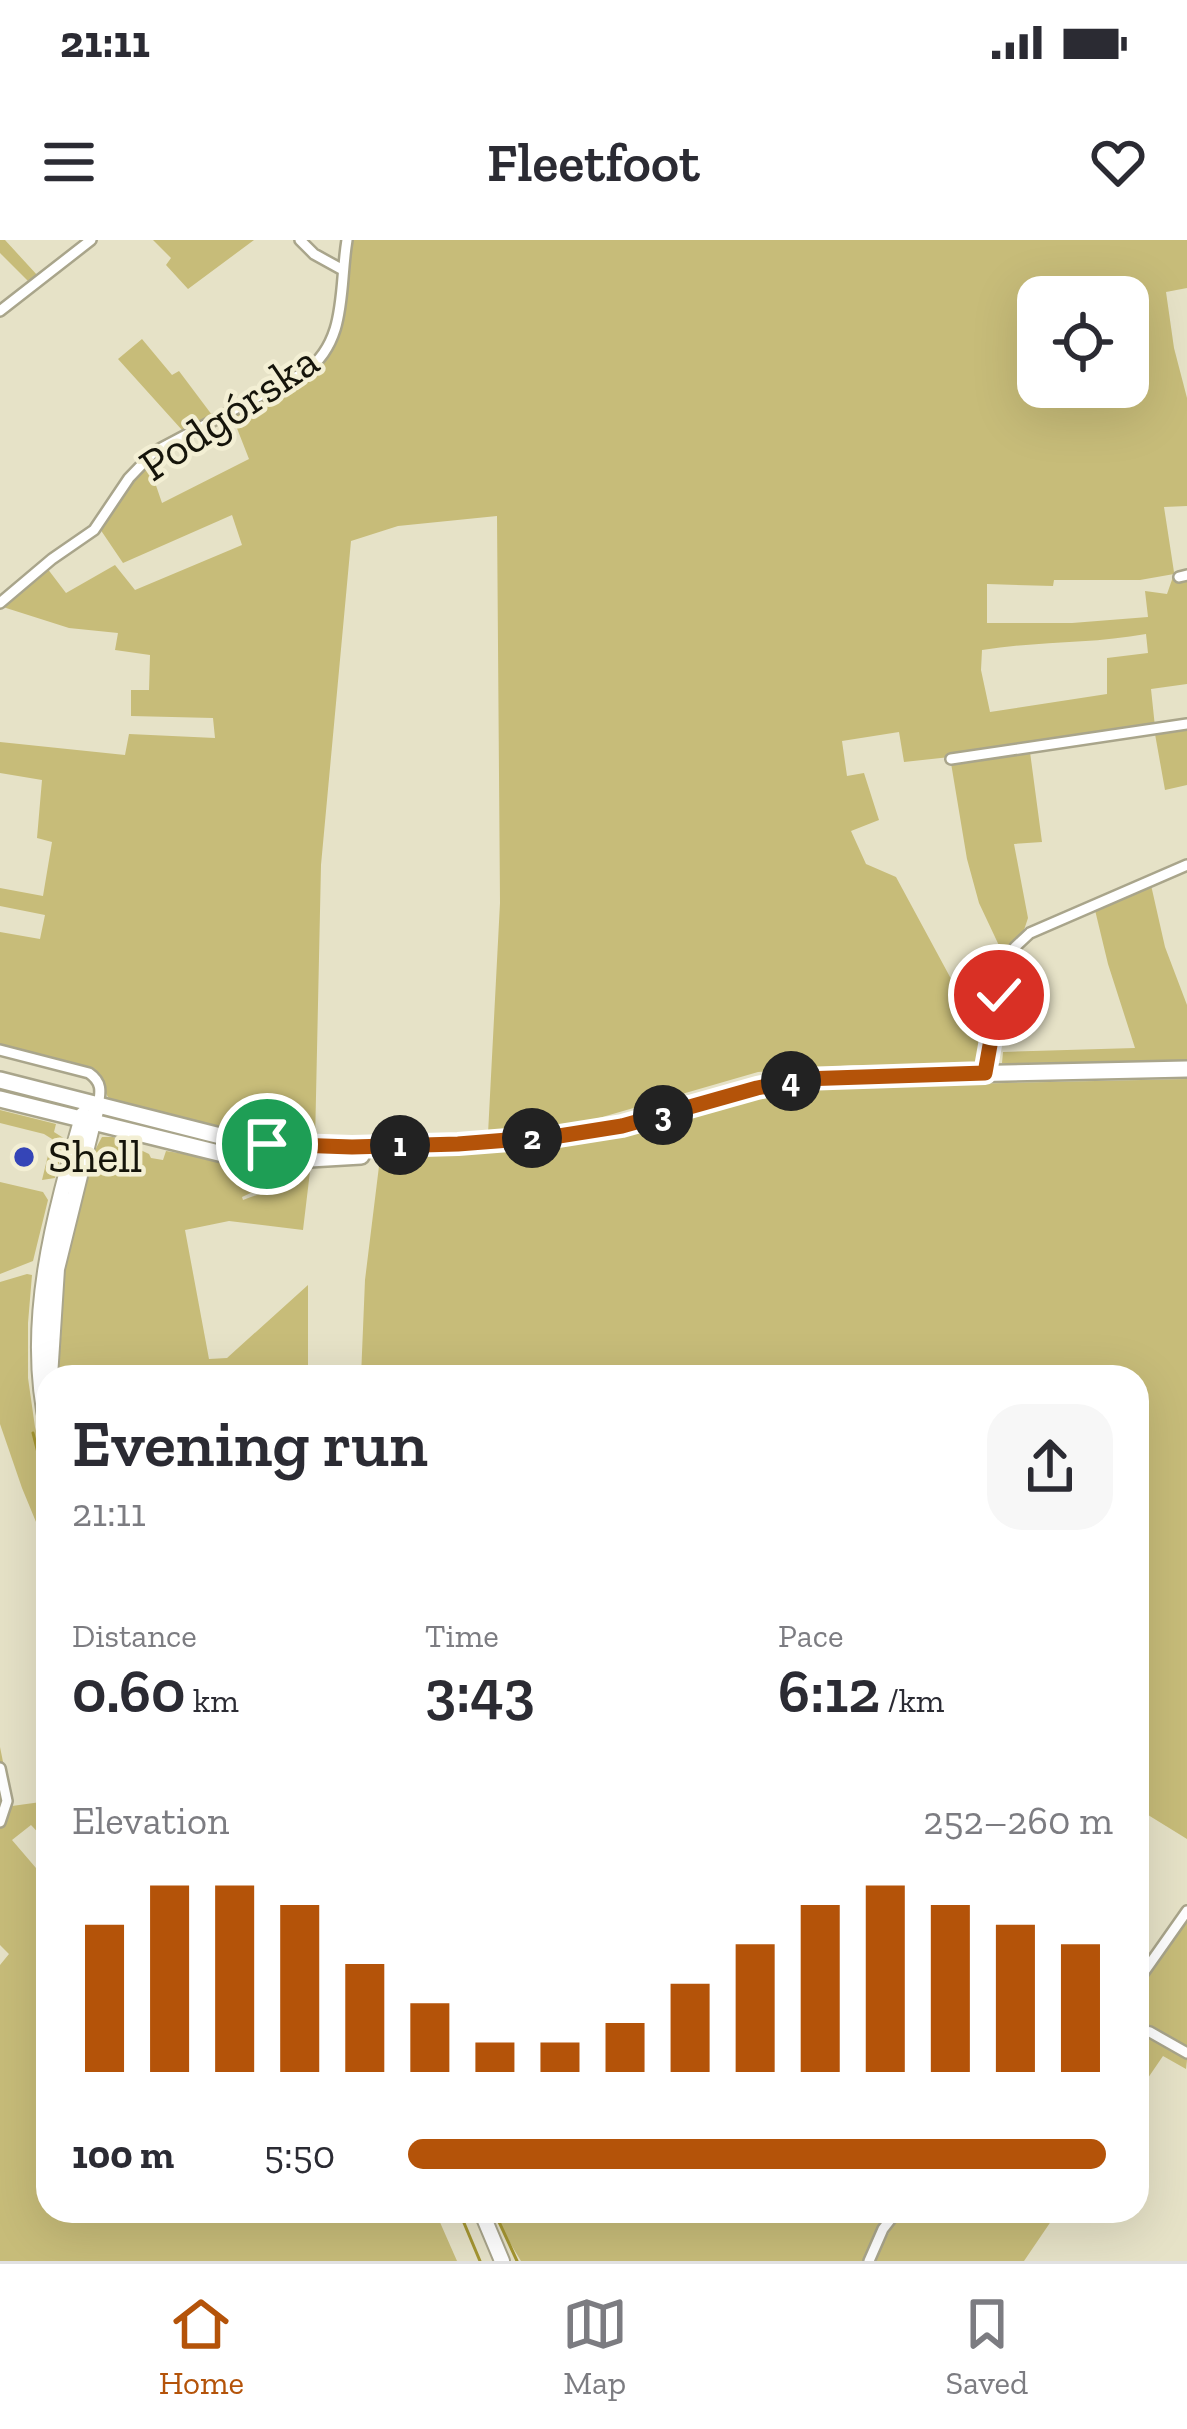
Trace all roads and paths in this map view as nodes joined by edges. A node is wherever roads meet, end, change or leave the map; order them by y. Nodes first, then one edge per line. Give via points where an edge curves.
1 (91, 240) edge
2 (300, 240) edge
3 (347, 240) edge
4 (343, 270) junction
5 (0, 311) edge
6 (0, 603) edge
7 (1187, 724) edge
8 (951, 759) dead end
9 (1187, 865) edge
10 (0, 1050) edge
11 (1187, 1069) edge
12 (985, 1073) junction
13 (0, 1080) edge
14 (0, 1099) edge
15 (55, 1113) junction
16 (90, 1113) junction
17 (76, 1140) junction
18 (39, 1365) edge
19 (51, 1365) edge
20 (0, 1768) edge
21 (0, 1822) edge
22 (1187, 1911) edge
23 (1149, 1965) edge
24 (1149, 2032) edge
25 (1187, 2053) edge
26 (486, 2223) edge
27 (888, 2223) edge
28 (502, 2261) edge
29 (869, 2261) edge

1 - 5 street
2 - 4 street
3 - 4 street, Podgórska
4 - 6 street, Podgórska via 338,323 316,364 154,452 94,530
7 - 8 street
9 - 12 street via 1020,942 1004,975
10 - 16 street via 92,1075
11 - 12 main road
12 - 16 main road via 802,1079 610,1129 451,1144 279,1145
13 - 16 main road
14 - 15 main road
15 - 16 main road
15 - 17 main road
16 - 17 main road
16 - 19 main road via 57,1269
17 - 18 main road via 50,1244
20 - 21 street via 7,1802
22 - 23 street
24 - 25 street
26 - 28 main road
27 - 29 street

